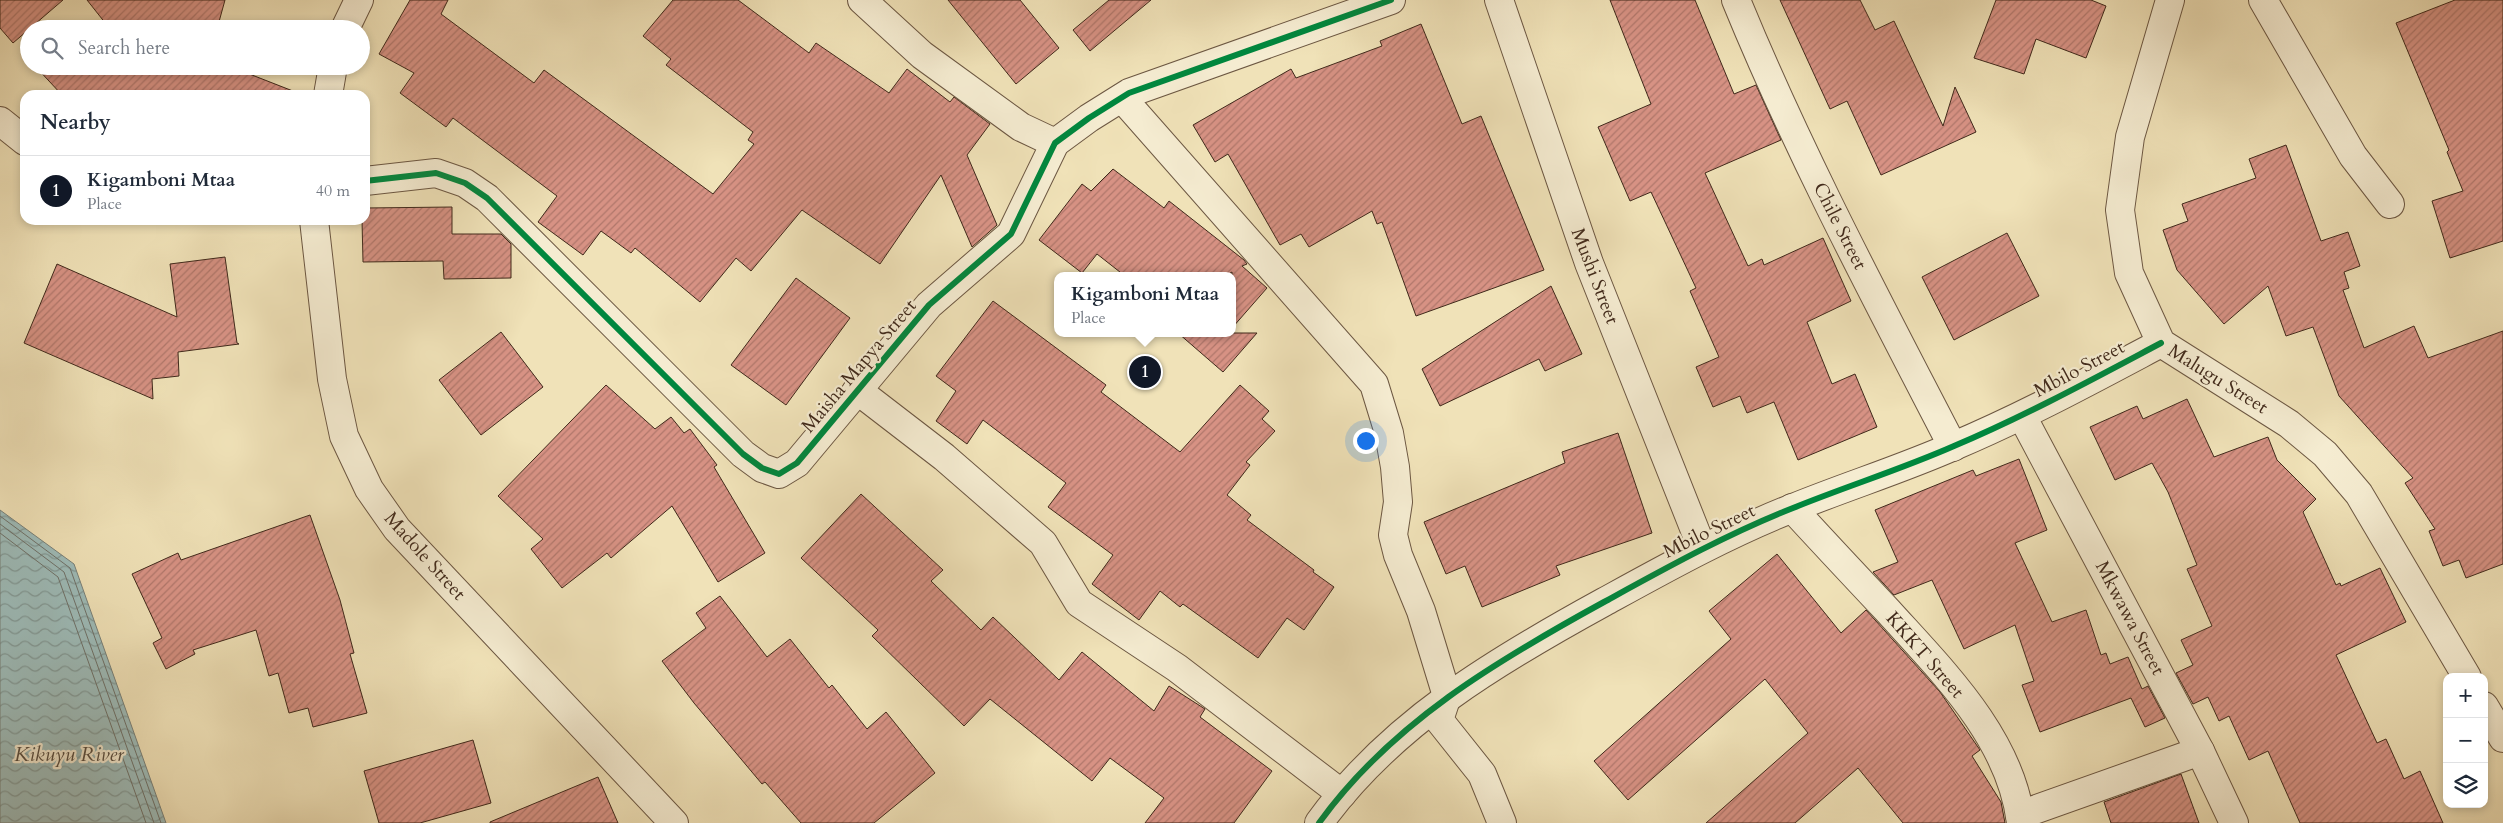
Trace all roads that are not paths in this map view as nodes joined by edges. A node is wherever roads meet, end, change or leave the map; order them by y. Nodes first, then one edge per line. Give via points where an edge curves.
1 (360, 0) edge
2 (862, 0) edge
3 (1390, 0) edge
4 (1499, 0) edge
5 (1736, 0) edge
6 (2170, 0) edge
7 (2263, 0) edge
8 (350, 20) edge
9 (332, 75) edge
10 (329, 90) edge
11 (1122, 98) junction
12 (0, 121) edge
13 (20, 137) edge
14 (1055, 143) junction
15 (370, 180) edge
16 (2390, 204) dead end
17 (315, 225) edge
18 (2161, 343) junction
19 (858, 390) junction
20 (2022, 416) junction
21 (1953, 447) junction
22 (1792, 508) junction
23 (1702, 548) junction
24 (2465, 673) edge
25 (1447, 696) junction
26 (2488, 713) edge
27 (2503, 738) edge
28 (2200, 751) junction
29 (1342, 794) junction
30 (2020, 819) edge
31 (674, 823) edge
32 (1319, 823) edge
33 (1502, 823) edge
34 (2234, 823) edge

1 - 8 street
2 - 14 street via 922,55 1021,127
3 - 11 street, Maisha Mapya Street
4 - 23 street, Mushi Street via 1589,264
5 - 21 street, Chile Street via 1818,184
6 - 18 street, Malugu Street via 2130,137 2120,210 2129,273
7 - 16 street via 2353,156
9 - 10 street
11 - 14 street, Maisha Mapya Street
11 - 25 street via 1374,384 1389,433 1395,467 1398,502 1393,535
12 - 13 street
14 - 19 street, Maisha Mapya Street via 1011,234 929,305
15 - 19 street, Maisha Mapya Street via 436,173 465,183 487,198 743,454 762,468 779,474 797,463
17 - 31 street, Madole Street via 336,398 344,436 369,489 397,530
18 - 20 street, Mbilo Street
18 - 24 street, Malugu Street via 2289,424 2325,454 2359,494
19 - 29 street via 944,457 1043,542 1079,603 1177,668
20 - 21 street, Mbilo Street
20 - 28 street, Mkwawa Street
21 - 22 street, Mbilo Street
22 - 23 street, Mbilo Street
22 - 30 street, KKKT Street via 1932,660 1960,695 1989,735 2009,774
23 - 25 street, Mbilo Street via 1523,646
25 - 29 street, Mbilo Street
25 - 33 street via 1439,720 1482,774
26 - 27 street
28 - 30 street
28 - 34 street, Mkwawa Street
29 - 32 street, Mbilo Street

